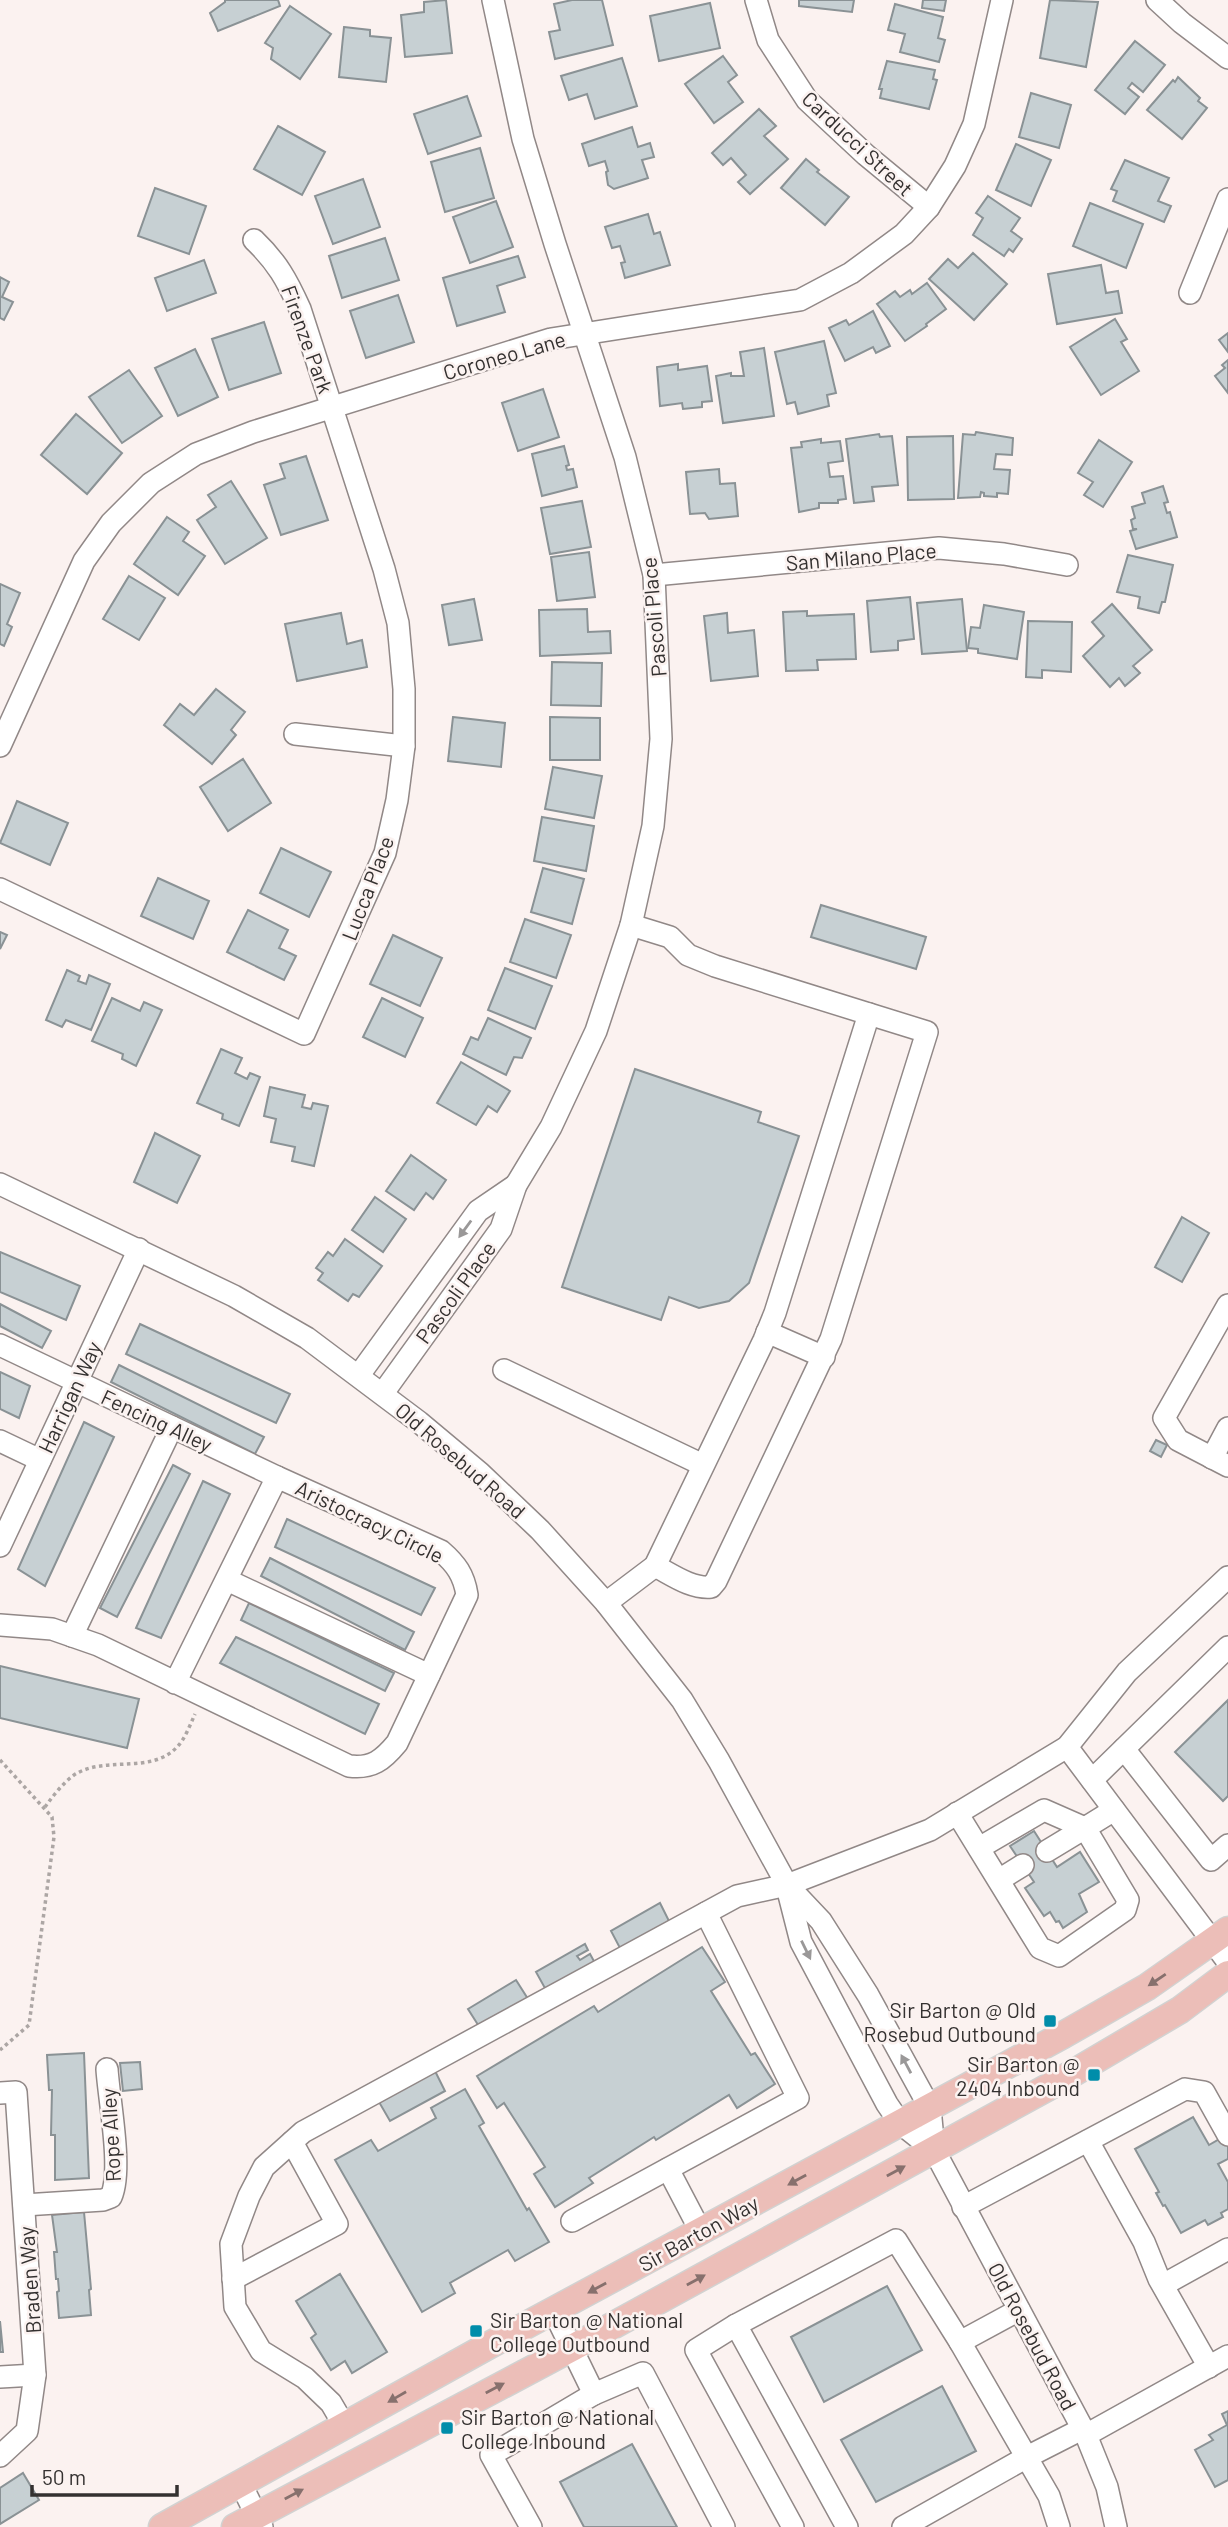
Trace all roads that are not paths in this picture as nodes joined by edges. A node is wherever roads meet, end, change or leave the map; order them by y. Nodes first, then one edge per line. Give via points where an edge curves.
1 (493, 0) edge
2 (757, 0) edge
3 (1002, 0) edge
4 (1157, 0) edge
5 (1228, 58) edge
6 (1228, 199) edge
7 (929, 207) junction
8 (254, 240) dead end
9 (1190, 293) dead end
10 (584, 333) junction
11 (333, 407) junction
12 (1067, 565) dead end
13 (654, 575) junction
14 (295, 734) dead end
15 (0, 746) edge
16 (404, 746) junction
17 (0, 889) edge
18 (631, 925) junction
19 (869, 1014) junction
20 (0, 1184) edge
21 (516, 1185) junction
22 (139, 1249) junction
23 (1228, 1305) edge
24 (767, 1332) junction
25 (0, 1345) edge
26 (824, 1357) junction
27 (504, 1370) dead end
28 (359, 1375) junction
29 (77, 1382) junction
30 (383, 1393) junction
31 (172, 1427) junction
32 (1228, 1428) edge
33 (0, 1441) edge
34 (40, 1460) junction
35 (1220, 1462) edge
36 (703, 1465) junction
37 (277, 1477) junction
38 (2, 1538) edge
39 (654, 1566) junction
40 (1228, 1577) edge
41 (227, 1580) junction
42 (606, 1603) junction
43 (0, 1625) edge
44 (72, 1636) junction
45 (1228, 1647) edge
46 (429, 1675) junction
47 (174, 1683) junction
48 (1067, 1746) junction
49 (1124, 1749) junction
50 (1092, 1780) junction
51 (1114, 1810) junction
52 (957, 1813) junction
53 (1085, 1828) junction
54 (1228, 1845) edge
55 (979, 1848) junction
56 (1047, 1851) dead end
57 (1023, 1865) dead end
58 (999, 1880) junction
59 (787, 1885) junction
60 (706, 1913) junction
61 (1223, 1945) edge
62 (1228, 1975) edge
63 (107, 2069) dead end
64 (8, 2093) edge
65 (930, 2108) junction
66 (900, 2123) junction
67 (1228, 2135) edge
68 (1088, 2140) junction
69 (292, 2142) junction
70 (934, 2150) junction
71 (668, 2169) junction
72 (10, 2175) edge
73 (24, 2205) junction
74 (963, 2207) junction
75 (572, 2221) dead end
76 (701, 2232) junction
77 (1228, 2249) edge
78 (233, 2279) junction
79 (1163, 2285) junction
80 (1019, 2310) junction
81 (554, 2312) junction
82 (737, 2325) junction
83 (960, 2342) junction
84 (572, 2348) junction
85 (1228, 2356) edge
86 (1209, 2367) junction
87 (35, 2375) junction
88 (0, 2377) edge
89 (594, 2394) junction
90 (345, 2427) junction
91 (1084, 2432) junction
92 (0, 2456) edge
93 (1027, 2457) junction
94 (241, 2484) junction
95 (251, 2523) edge
96 (162, 2527) edge
97 (531, 2527) edge
98 (724, 2527) edge
99 (793, 2527) edge
100 (847, 2527) edge
101 (903, 2527) edge
102 (1059, 2527) edge
103 (1116, 2527) edge

1 - 10 street, Pascoli Place via 523,139
2 - 7 street, Carducci Street via 768,40 807,100
3 - 7 street, Coroneo Lane via 974,124
4 - 5 street
6 - 9 street
7 - 10 street, Coroneo Lane via 904,234 851,274 800,300
8 - 11 street, Firenze Park via 286,277
10 - 11 street, Coroneo Lane via 551,339
10 - 13 street, Pascoli Place via 625,457
11 - 15 street, Coroneo Lane via 196,454 151,483 111,523 84,562
11 - 16 street, Lucca Place via 398,623
12 - 13 street, San Milano Place via 939,548
13 - 18 street, Pascoli Place via 661,738 653,827
14 - 16 street
16 - 17 street, Lucca Place via 385,853 304,1034
18 - 19 street via 670,937 688,955 715,967
18 - 21 street, Pascoli Place via 596,1031 551,1127
19 - 24 street
19 - 26 street via 927,1032
20 - 22 street, Old Rosebud Road
21 -> 28 street, Pascoli Place via 478,1211
21 - 30 street, Pascoli Place via 501,1229
22 - 28 street, Old Rosebud Road via 234,1296
22 - 29 street, Harrigan Way
23 - 35 street via 1164,1418 1178,1440
24 - 26 street
24 - 36 street
25 - 29 street, Fencing Alley
26 - 39 street via 716,1581 704,1587
27 - 36 street
28 - 30 street, Old Rosebud Road
29 - 31 street, Fencing Alley
29 - 34 street, Harrigan Way
30 - 42 street, Old Rosebud Road via 540,1530
31 - 37 street, Fencing Alley
31 - 44 street
32 - 35 street
33 - 34 street
34 - 38 street, Harrigan Way
36 - 39 street
37 - 41 street, Aristocracy Circle
37 - 46 street, Aristocracy Circle via 417,1539 456,1564 467,1595
39 - 42 street
40 - 48 street via 1127,1671
41 - 46 street
41 - 47 street, Aristocracy Circle
42 - 59 street, Old Rosebud Road via 682,1700
43 - 44 street, Aristocracy Circle via 52,1629
44 - 47 street, Aristocracy Circle
45 - 49 street
46 - 47 street, Aristocracy Circle via 397,1743 375,1764 362,1768 349,1766
48 - 50 street
48 - 52 street
49 - 50 street
49 - 54 street via 1211,1860
50 - 51 street
51 - 53 street
51 - 61 street
52 - 55 street
52 - 59 street via 930,1830
53 - 55 street via 1044,1810
53 - 56 street
53 - 58 street via 1128,1900 1125,1910 1059,1956 1040,1948
55 - 58 street
57 - 58 street
59 - 60 street via 737,1896
65 -> 59 street, Old Rosebud Road via 868,1995 821,1922
59 -> 66 street, Old Rosebud Road via 801,1942
60 - 69 street
60 - 71 street via 797,2098
61 -> 65 main road, Sir Barton Way
62 - 70 main road, Sir Barton Way via 1180,2010
63 - 73 street, Rope Alley via 116,2187 111,2197
64 - 72 street, Braden Way
65 - 66 main road, Sir Barton Way
65 - 70 street, Old Rosebud Road
66 - 70 street, Old Rosebud Road
66 -> 76 main road, Sir Barton Way
67 - 68 street via 1204,2092 1185,2089
68 - 74 street
68 - 79 street
69 - 78 street via 264,2167 249,2196 231,2244
69 - 78 street via 337,2224
70 - 74 street, Old Rosebud Road
84 -> 70 main road, Sir Barton Way
71 - 75 street
71 - 76 street
72 - 73 street, Braden Way
73 - 87 street, Braden Way
74 - 80 street, Old Rosebud Road
76 -> 81 main road, Sir Barton Way
77 - 79 street
78 - 90 street via 235,2307 261,2351 305,2378 331,2403
79 - 86 street
80 - 83 street
80 - 91 street, Old Rosebud Road
81 - 84 street
81 -> 90 main road, Sir Barton Way
82 - 83 street via 896,2240
82 - 99 street via 696,2350
82 - 100 street
83 - 93 street
84 - 89 street
95 -> 84 main road, Sir Barton Way
85 - 86 street
86 - 91 street
87 - 88 street
87 - 92 street, Braden Way via 27,2431
89 - 97 street via 491,2455
89 - 98 street via 643,2373
90 - 94 main road, Sir Barton Way
91 - 93 street
91 - 103 street, Old Rosebud Road via 1107,2487
93 - 101 street
93 - 102 street via 1049,2496
94 - 95 street
94 - 96 main road, Sir Barton Way

